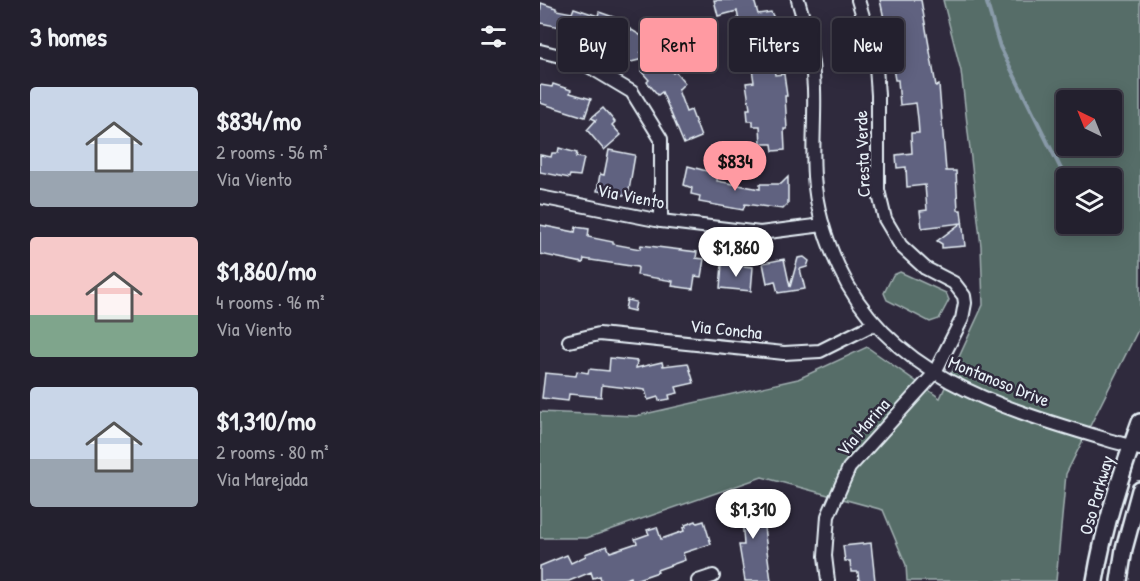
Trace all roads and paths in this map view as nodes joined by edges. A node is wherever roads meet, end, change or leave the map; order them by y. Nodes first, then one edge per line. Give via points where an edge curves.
1 (798, 0) edge
2 (858, 0) edge
3 (540, 51) edge
4 (540, 197) edge
5 (661, 220) junction
6 (823, 225) junction
7 (874, 324) junction
8 (569, 341) dead end
9 (934, 374) junction
10 (1140, 422) edge
11 (1135, 448) edge
12 (1140, 490) edge
13 (713, 576) dead end
14 (698, 581) edge
15 (828, 581) edge
16 (1095, 581) edge
17 (1119, 581) edge

1 - 6 street, Montanoso Drive via 814,88 814,177
2 - 9 street, Cresta Verde via 876,67 878,190 885,219 913,258 954,283 964,296 962,319
3 - 5 street via 580,61 632,92 661,139
4 - 5 street, Via Viento
5 - 6 street, Via Viento via 760,233
6 - 7 street, Montanoso Drive via 848,286
7 - 8 street, Via Concha via 820,351 793,352 599,334
7 - 9 street, Montanoso Drive
9 - 11 street, Montanoso Drive via 1003,406
9 - 15 street, Via Marina via 849,468 828,516
10 - 11 main road, Oso Parkway
11 - 16 main road, Oso Parkway via 1104,532
12 - 17 main road
13 - 14 street

